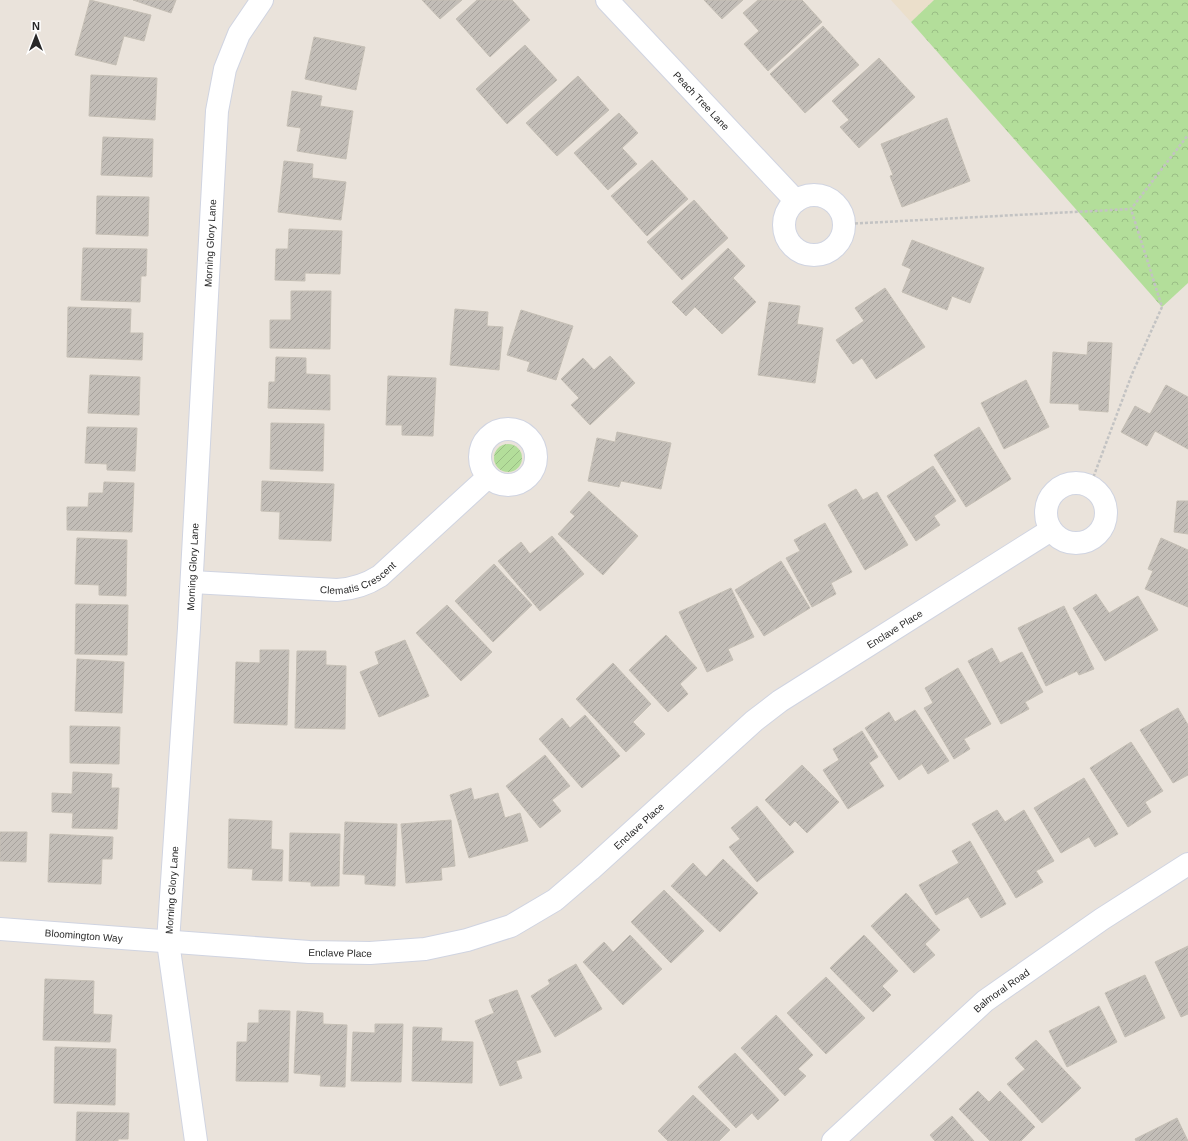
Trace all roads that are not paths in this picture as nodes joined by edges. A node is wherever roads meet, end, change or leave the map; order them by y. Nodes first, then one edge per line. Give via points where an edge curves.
1 (262, 0) edge
2 (607, 0) edge
3 (796, 201) junction
4 (488, 477) dead end
5 (1051, 530) junction
6 (192, 582) junction
7 (1188, 864) edge
8 (0, 929) edge
9 (168, 942) junction
10 (196, 1141) edge
11 (833, 1141) edge

1 - 6 street, Morning Glory Lane via 239,34 225,69 217,111
2 - 3 street, Peach Tree Lane
3 - 3 street via 814,194 827,198 839,206 845,224 844,234 839,244 831,251 811,256 801,253 786,238 784,218
4 - 6 street, Clematis Crescent via 380,576 361,586 337,590
5 - 5 street via 1067,542 1087,541 1096,536 1106,519 1103,499 1097,491 1082,483 1064,485 1050,496 1046,513
5 - 9 street, Enclave Place via 780,701 727,744 555,900 511,926 467,940 425,949 370,953 309,952
6 - 9 street, Morning Glory Lane
7 - 11 street, Balmoral Road via 1102,919 985,1001
8 - 9 street, Bloomington Way
9 - 10 street, Morning Glory Lane

